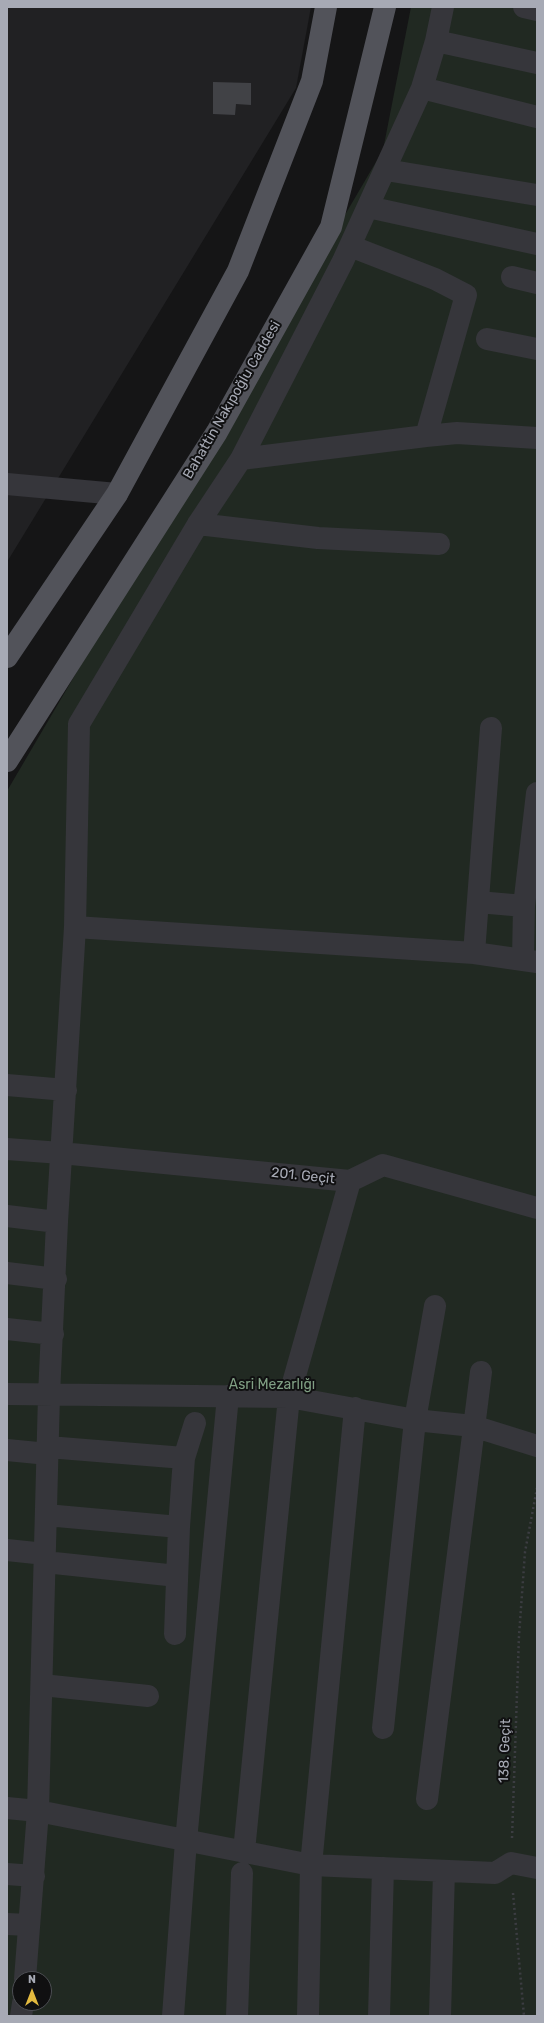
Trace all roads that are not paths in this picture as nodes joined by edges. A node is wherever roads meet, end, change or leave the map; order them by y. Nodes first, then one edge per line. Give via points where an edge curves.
1 (326, 7) edge
2 (384, 7) edge
3 (443, 7) edge
4 (524, 7) edge
5 (537, 10) edge
6 (436, 41) junction
7 (537, 63) edge
8 (422, 88) junction
9 (537, 117) edge
10 (386, 170) junction
11 (537, 195) edge
12 (368, 207) junction
13 (537, 244) edge
14 (350, 246) junction
15 (512, 277) dead end
16 (537, 283) edge
17 (487, 339) dead end
18 (537, 349) edge
19 (426, 436) junction
20 (537, 438) edge
21 (241, 459) junction
22 (7, 484) edge
23 (117, 494) junction
24 (198, 524) junction
25 (439, 544) dead end
26 (7, 657) edge
27 (491, 728) dead end
28 (7, 761) edge
29 (537, 793) edge
30 (478, 902) junction
31 (524, 906) junction
32 (75, 927) junction
33 (474, 953) junction
34 (530, 961) edge
35 (7, 1085) edge
36 (66, 1090) junction
37 (7, 1149) edge
38 (61, 1152) junction
39 (350, 1181) junction
40 (537, 1208) edge
41 (7, 1216) edge
42 (57, 1222) junction
43 (7, 1273) edge
44 (56, 1279) junction
45 (435, 1306) dead end
46 (7, 1329) edge
47 (52, 1334) junction
48 (481, 1372) dead end
49 (7, 1394) edge
50 (49, 1395) junction
51 (228, 1396) junction
52 (289, 1397) junction
53 (355, 1408) junction
54 (415, 1420) junction
55 (195, 1423) dead end
56 (473, 1426) junction
57 (537, 1446) edge
58 (7, 1450) edge
59 (48, 1451) junction
60 (184, 1458) junction
61 (46, 1515) junction
62 (178, 1527) junction
63 (7, 1550) edge
64 (45, 1558) junction
65 (177, 1576) junction
66 (175, 1634) dead end
67 (42, 1684) junction
68 (148, 1696) dead end
69 (383, 1728) dead end
70 (427, 1799) dead end
71 (7, 1808) edge
72 (38, 1811) junction
73 (186, 1841) junction
74 (244, 1851) junction
75 (311, 1865) junction
76 (383, 1868) junction
77 (537, 1868) edge
78 (444, 1871) junction
79 (242, 1873) dead end
80 (7, 1874) edge
81 (34, 1876) junction
82 (7, 1924) edge
83 (29, 1925) junction
84 (19, 1971) edge
85 (173, 2016) edge
86 (237, 2016) edge
87 (308, 2016) edge
88 (379, 2016) edge
89 (440, 2016) edge

1 - 23 main road via 312,81 238,271
2 - 28 main road, Bahattin Nakıpoğlu Caddesi via 331,227 217,432
3 - 6 street
4 - 5 street
6 - 7 street
6 - 8 street
8 - 9 street
8 - 10 street
10 - 11 street
10 - 12 street
12 - 13 street
12 - 14 street
14 - 19 street via 435,279 466,296
14 - 21 street
15 - 16 street
17 - 18 street
19 - 20 street via 457,433
19 - 21 street
21 - 24 street
22 - 23 street
23 - 26 main road
24 - 25 street via 318,538
24 - 32 street via 79,724
27 - 30 street
29 - 31 street
30 - 31 street
30 - 33 street
31 - 34 street
32 - 33 street
32 - 36 street
33 - 34 street
35 - 36 street
36 - 38 street
37 - 38 street, 201. Geçit
38 - 39 street, 201. Geçit
38 - 42 street
39 - 40 street, 201. Geçit via 383,1165
39 - 52 street
41 - 42 street
42 - 44 street
43 - 44 street
44 - 47 street
45 - 54 street
46 - 47 street
47 - 50 street
48 - 56 street
49 - 50 street
50 - 51 street
50 - 59 street
51 - 52 street
51 - 73 street
52 - 53 street
52 - 74 street
53 - 54 street
53 - 75 street
54 - 56 street
54 - 69 street
55 - 60 street
56 - 57 street
56 - 70 street
58 - 59 street
59 - 60 street
59 - 61 street
60 - 62 street
61 - 62 street
61 - 64 street
62 - 65 street
63 - 64 street
64 - 65 street
64 - 67 street
65 - 66 street
67 - 68 street
67 - 72 street
71 - 72 street
72 - 73 street
72 - 81 street
73 - 74 street
73 - 85 street
74 - 75 street
75 - 76 street
75 - 87 street
76 - 78 street
76 - 88 street
77 - 78 street via 510,1863 495,1873
78 - 89 street
79 - 86 street
80 - 81 street
81 - 83 street
82 - 83 street
83 - 84 street

